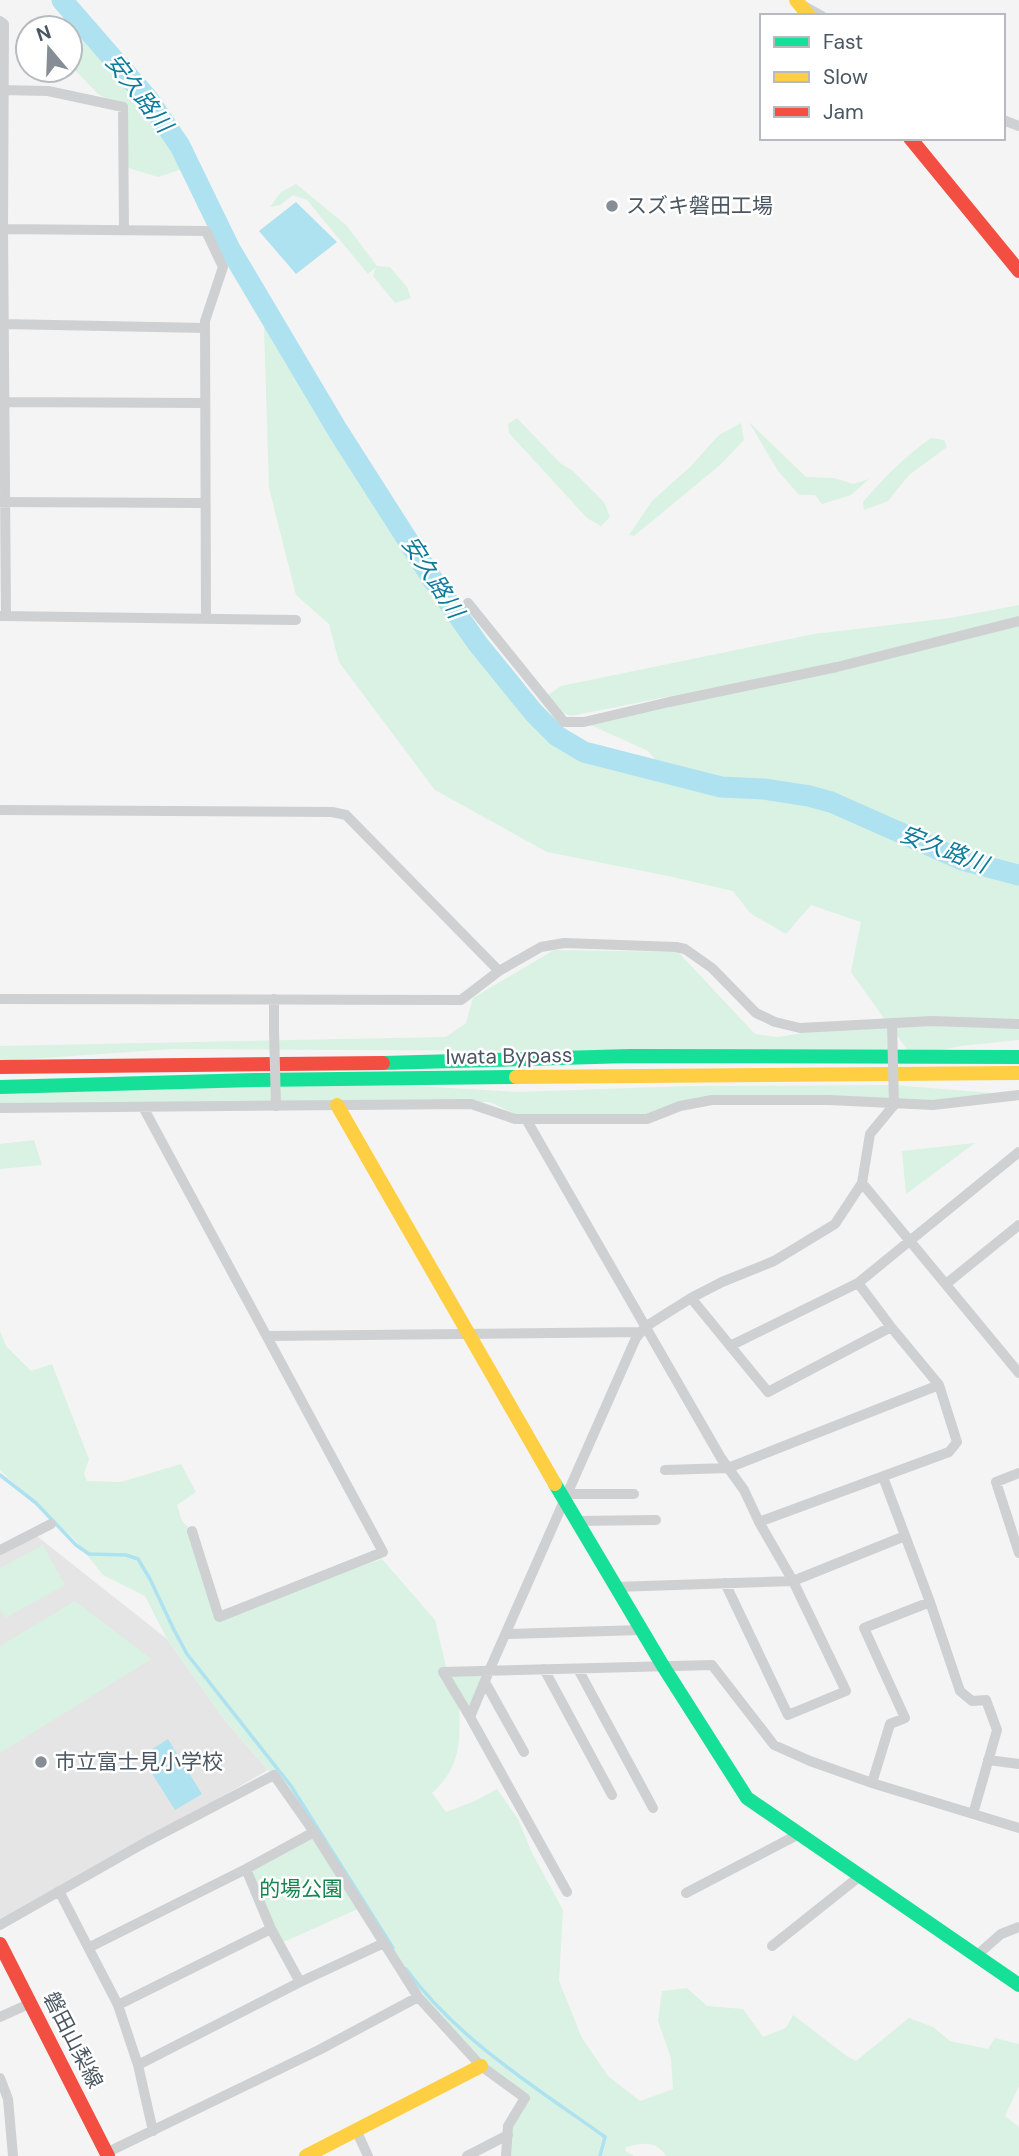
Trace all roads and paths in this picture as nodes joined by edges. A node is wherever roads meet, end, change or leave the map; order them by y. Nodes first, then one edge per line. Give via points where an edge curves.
1 (796, 1) edge
2 (819, 14) edge
3 (0, 21) edge
4 (2, 90) edge
5 (912, 140) edge
6 (1, 196) edge
7 (3, 229) junction
8 (124, 230) junction
9 (1019, 271) edge
10 (2, 301) edge
11 (3, 324) junction
12 (205, 328) junction
13 (2, 402) edge
14 (205, 403) junction
15 (2, 502) edge
16 (205, 503) junction
17 (468, 603) dead end
18 (3, 616) edge
19 (206, 619) junction
20 (296, 620) dead end
21 (1019, 621) edge
22 (0, 810) edge
23 (499, 971) junction
24 (0, 999) edge
25 (274, 999) junction
26 (892, 1023) junction
27 (1019, 1024) edge
28 (1019, 1050) edge
29 (1019, 1057) edge
30 (951, 1058) junction
31 (0, 1068) edge
32 (1019, 1075) edge
33 (0, 1087) edge
34 (1019, 1095) edge
35 (337, 1105) junction
36 (894, 1105) junction
37 (275, 1106) junction
38 (144, 1107) junction
39 (0, 1108) edge
40 (526, 1119) junction
41 (1019, 1152) edge
42 (862, 1183) junction
43 (1019, 1224) edge
44 (909, 1240) junction
45 (858, 1283) junction
46 (946, 1284) junction
47 (691, 1298) junction
48 (891, 1327) junction
49 (643, 1330) junction
50 (468, 1334) junction
51 (267, 1336) junction
52 (730, 1346) junction
53 (1019, 1373) edge
54 (939, 1385) junction
55 (728, 1468) junction
56 (665, 1470) dead end
57 (1019, 1473) edge
58 (883, 1477) junction
59 (634, 1494) dead end
60 (565, 1497) junction
61 (656, 1520) dead end
62 (576, 1521) junction
63 (759, 1522) junction
64 (51, 1524) dead end
65 (192, 1531) dead end
66 (905, 1536) junction
67 (0, 1549) edge
68 (1019, 1553) edge
69 (793, 1581) junction
70 (725, 1583) junction
71 (615, 1587) junction
72 (930, 1602) junction
73 (641, 1630) junction
74 (506, 1634) junction
75 (663, 1666) junction
76 (578, 1669) junction
77 (544, 1670) junction
78 (489, 1671) junction
79 (485, 1682) junction
80 (470, 1717) junction
81 (524, 1752) dead end
82 (988, 1760) junction
83 (1019, 1764) edge
84 (872, 1783) junction
85 (612, 1795) dead end
86 (653, 1808) dead end
87 (973, 1814) junction
88 (1019, 1828) edge
89 (314, 1832) junction
90 (799, 1834) junction
91 (247, 1869) junction
92 (860, 1876) junction
93 (59, 1891) junction
94 (567, 1892) dead end
95 (686, 1893) dead end
96 (0, 1925) edge
97 (1019, 1927) edge
98 (271, 1929) junction
99 (384, 1943) junction
100 (0, 1944) edge
101 (772, 1946) dead end
102 (90, 1947) junction
103 (976, 1955) junction
104 (300, 1982) junction
105 (1019, 1985) edge
106 (418, 1997) junction
107 (31, 2003) junction
108 (118, 2005) junction
109 (0, 2017) edge
110 (138, 2065) junction
111 (481, 2066) junction
112 (0, 2078) edge
113 (4, 2100) edge
114 (356, 2130) junction
115 (153, 2131) junction
116 (508, 2134) junction
117 (107, 2155) edge
118 (13, 2156) edge
119 (306, 2156) edge
120 (368, 2156) edge
121 (467, 2156) edge
122 (506, 2156) edge

1 - 2 street
3 - 4 street via 4,24
4 - 6 street
4 - 8 street via 48,91 123,107
5 - 9 main road
6 - 7 street
7 - 8 street
7 - 10 street
8 - 12 street via 206,232 223,267
10 - 11 street
11 - 12 street
11 - 13 street
12 - 14 street
13 - 14 street
13 - 15 street
14 - 16 street
15 - 16 street
15 - 18 street
16 - 19 street
17 - 21 street via 564,722 584,722 824,670
18 - 19 street
19 - 20 street
22 - 23 street via 346,815
23 - 25 street via 461,1000
23 - 26 street via 541,947 564,943 676,947 712,968 756,1013 775,1023 800,1028
24 - 25 street
25 - 37 street, bridge
26 - 27 street
26 - 36 street, bridge
28 - 30 main road
29 - 30 main road, Iwata Bypass
30 - 31 main road, Iwata Bypass via 630,1056
32 - 33 main road, Iwata Bypass via 591,1076
34 - 36 street
35 - 37 street
35 - 40 street via 471,1104
35 - 50 main road
36 - 40 street via 712,1100 647,1119
36 - 42 street via 870,1134
37 - 38 street
38 - 39 street
38 - 51 street
40 - 49 street
41 - 44 street
42 - 44 street
42 - 47 street via 835,1224 774,1261
43 - 46 street
44 - 45 street
44 - 46 street
45 - 48 street
45 - 52 street
46 - 53 street
47 - 49 street
47 - 52 street
48 - 52 street via 768,1392
48 - 54 street
49 - 50 street
49 - 55 street
49 - 60 street
50 - 51 street
50 - 60 main road
51 - 65 street via 383,1552 219,1616
54 - 55 street
54 - 58 street via 957,1442 949,1452
55 - 56 street
55 - 63 street
57 - 68 street via 996,1482
58 - 63 street
58 - 66 street
59 - 60 street
60 - 62 main road
60 - 74 street
61 - 62 street
62 - 71 main road
63 - 69 street
64 - 67 street
66 - 69 street
66 - 72 street
69 - 70 street
69 - 70 street via 846,1691 788,1715
70 - 71 street
71 - 73 main road
72 - 82 street via 960,1691 972,1701 986,1700 993,1716 997,1730
72 - 84 street via 864,1628 905,1718 890,1724
73 - 74 street
73 - 75 main road
74 - 78 street
75 - 76 street
75 - 84 street via 712,1665 774,1745
75 - 90 main road via 747,1798
76 - 77 street
76 - 86 street
77 - 78 street
77 - 85 street
78 - 79 street
78 - 80 street via 443,1672
79 - 80 street
79 - 81 street
80 - 94 street
82 - 83 street
82 - 87 street
84 - 87 street
87 - 88 street
89 - 91 street
89 - 93 street via 274,1775
89 - 99 street
90 - 92 main road
90 - 95 street
91 - 98 street
91 - 102 street
92 - 101 street
92 - 103 main road
93 - 96 street
93 - 102 street
97 - 103 street via 1001,1934
98 - 104 street
98 - 108 street
99 - 104 street
99 - 106 street
100 - 107 main road, 磐田山梨線
102 - 108 street
103 - 105 main road
104 - 110 street
106 - 111 street
106 - 115 street
107 - 109 street
107 - 117 main road, 磐田山梨線
108 - 110 street
110 - 115 street
111 - 114 main road
111 - 116 street via 525,2098
112 - 113 street
113 - 118 street
114 - 119 main road
114 - 120 street
115 - 117 street
116 - 121 street
116 - 122 street

